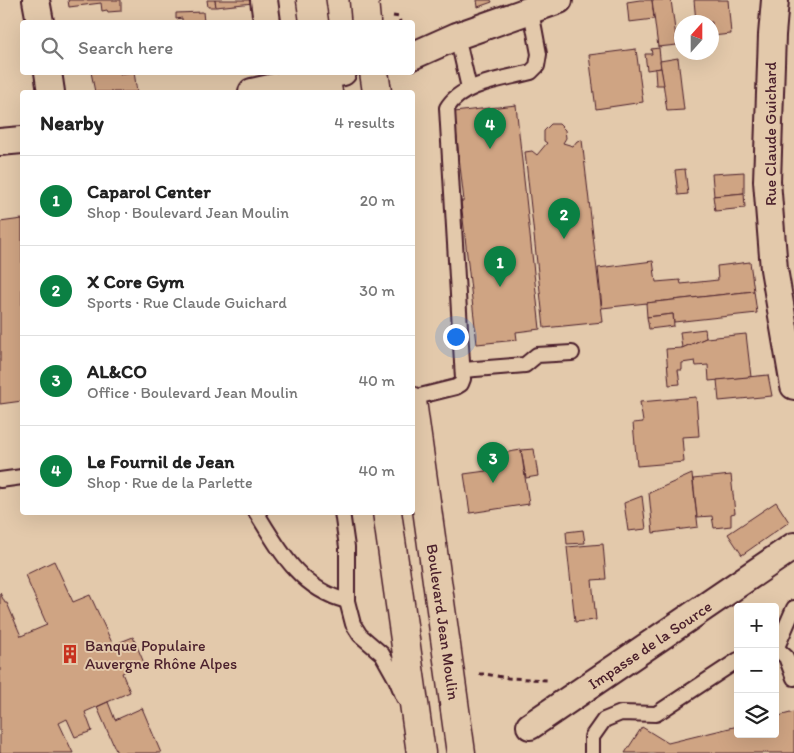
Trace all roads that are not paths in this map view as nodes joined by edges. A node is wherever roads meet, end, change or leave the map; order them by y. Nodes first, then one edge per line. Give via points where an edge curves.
1 (36, 0) edge
2 (264, 0) edge
3 (311, 0) edge
4 (559, 0) edge
5 (775, 0) edge
6 (531, 10) junction
7 (40, 20) edge
8 (267, 20) edge
9 (314, 20) edge
10 (457, 36) junction
11 (415, 55) edge
12 (48, 75) edge
13 (374, 75) edge
14 (330, 78) edge
15 (267, 84) edge
16 (469, 88) junction
17 (51, 90) edge
18 (377, 90) edge
19 (20, 140) edge
20 (0, 142) edge
21 (572, 353) dead end
22 (463, 370) junction
23 (794, 386) edge
24 (415, 399) edge
25 (415, 422) edge
26 (20, 477) edge
27 (0, 480) edge
28 (258, 515) edge
29 (342, 515) edge
30 (387, 515) edge
31 (794, 546) edge
32 (347, 601) junction
33 (794, 608) edge
34 (779, 640) edge
35 (777, 648) edge
36 (734, 663) edge
37 (794, 678) edge
38 (530, 726) dead end
39 (419, 744) edge
40 (461, 753) edge
41 (592, 753) edge

1 - 7 street
2 - 8 street
3 - 9 main road
4 - 6 street
5 - 23 street, Rue Claude Guichard via 767,181 774,269
6 - 10 street
6 - 16 lane via 539,54 537,66 531,72
10 - 11 street
10 - 16 lane
12 - 17 street
13 - 18 main road
14 - 15 street
16 - 22 lane via 451,100 446,121
19 - 20 street
21 - 22 lane via 537,355 525,365
22 - 24 lane via 461,384
25 - 40 main road, Boulevard Jean Moulin
26 - 27 lane
28 - 32 lane via 297,572 318,589
29 - 32 lane via 347,547
30 - 39 main road
31 - 38 street, Impasse de la Source
32 - 39 lane via 353,624 360,635 382,654 396,679
33 - 34 lane
35 - 37 lane via 786,657
36 - 41 lane via 656,714 621,713 604,720 592,738

